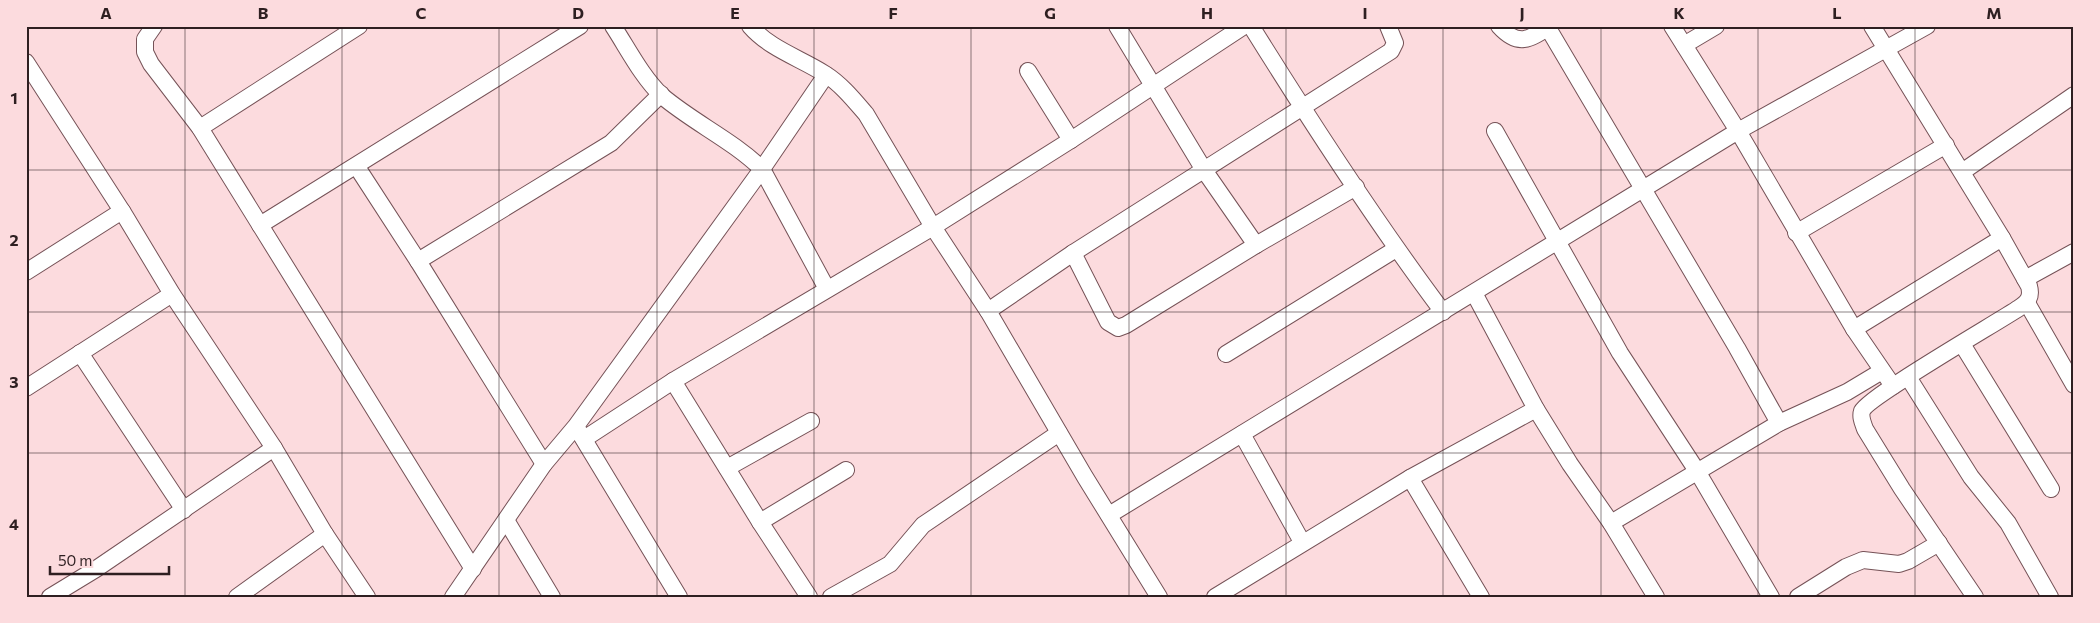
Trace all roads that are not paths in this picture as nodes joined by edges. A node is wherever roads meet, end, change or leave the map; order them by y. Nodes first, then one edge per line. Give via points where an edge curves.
1 (154, 26) edge
2 (359, 26) edge
3 (580, 26) edge
4 (613, 26) edge
5 (750, 26) edge
6 (1117, 26) edge
7 (1244, 26) edge
8 (1251, 26) edge
9 (1388, 26) edge
10 (1499, 26) edge
11 (1672, 26) edge
12 (1716, 26) edge
13 (1872, 26) edge
14 (1927, 26) edge
15 (1549, 27) edge
16 (1684, 45) junction
17 (1887, 49) junction
18 (26, 62) edge
19 (1028, 71) dead end
20 (826, 75) junction
21 (1152, 87) junction
22 (661, 94) junction
23 (2074, 95) edge
24 (1301, 107) junction
25 (200, 128) junction
26 (1495, 130) dead end
27 (1738, 131) junction
28 (1071, 140) junction
29 (1946, 145) junction
30 (357, 167) junction
31 (762, 169) junction
32 (1204, 170) junction
33 (1962, 172) junction
34 (1356, 187) junction
35 (1642, 189) junction
36 (122, 211) junction
37 (260, 225) junction
38 (933, 227) junction
39 (1796, 233) junction
40 (2002, 238) junction
41 (1558, 241) junction
42 (1256, 245) junction
43 (1396, 249) junction
44 (2074, 252) edge
45 (1073, 253) junction
46 (418, 261) junction
47 (27, 271) edge
48 (2025, 279) junction
49 (827, 290) junction
50 (1474, 293) junction
51 (172, 294) junction
52 (2027, 303) junction
53 (988, 311) junction
54 (1443, 312) junction
55 (1854, 329) junction
56 (1962, 344) junction
57 (80, 353) junction
58 (1226, 354) dead end
59 (1882, 371) junction
60 (1908, 377) junction
61 (673, 381) junction
62 (2074, 385) edge
63 (1893, 386) junction
64 (26, 388) edge
65 (1536, 409) junction
66 (811, 421) dead end
67 (1779, 423) junction
68 (580, 432) junction
69 (1059, 433) junction
70 (1242, 434) junction
71 (274, 448) junction
72 (544, 464) junction
73 (727, 468) junction
74 (846, 470) dead end
75 (1697, 472) junction
76 (1410, 478) junction
77 (2050, 489) dead end
78 (184, 510) junction
79 (1109, 515) junction
80 (506, 520) junction
81 (760, 522) junction
82 (1611, 523) junction
83 (325, 534) junction
84 (1302, 542) junction
85 (1938, 543) junction
86 (473, 569) junction
87 (254, 592) edge
88 (50, 597) edge
89 (237, 597) edge
90 (368, 597) edge
91 (453, 597) edge
92 (552, 597) edge
93 (679, 597) edge
94 (809, 597) edge
95 (831, 597) edge
96 (1159, 597) edge
97 (1215, 597) edge
98 (1481, 597) edge
99 (1656, 597) edge
100 (1771, 597) edge
101 (1798, 597) edge
102 (1975, 597) edge
103 (2050, 597) edge

1 - 25 street via 144,39 145,52
2 - 25 street
3 - 30 street
4 - 22 street
5 - 20 street via 766,42
6 - 21 street
7 - 21 street
8 - 24 street
9 - 24 street via 1395,43 1391,51
10 - 15 street via 1509,37 1518,40 1532,38
11 - 16 street
12 - 16 street
13 - 17 street
14 - 17 street
15 - 35 street
16 - 27 street
17 - 27 street
17 - 29 street
18 - 36 street
19 - 28 street
20 - 31 street
20 - 38 street via 866,114
21 - 28 street
21 - 32 street
22 - 31 street via 746,153
22 - 46 street via 611,143
23 - 33 street
24 - 32 street
24 - 34 street
25 - 37 street
26 - 41 street
27 - 35 street
27 - 39 street
28 - 38 street
29 - 33 street
29 - 39 street
30 - 37 street
30 - 46 street
31 - 49 street
31 - 68 street
32 - 42 street
32 - 45 street
33 - 40 street
34 - 42 street
34 - 43 street
35 - 41 street
35 - 67 street via 1738,348
36 - 47 street
36 - 51 street
37 - 86 street
38 - 49 street
38 - 53 street
39 - 55 street
40 - 48 street
40 - 55 street
41 - 50 street
41 - 75 street via 1620,353
42 - 45 street via 1118,328 1108,322
43 - 54 street
43 - 58 street
44 - 48 street
45 - 53 street
46 - 72 street
48 - 52 street via 2031,294
49 - 61 street
50 - 54 street
50 - 65 street
51 - 57 street
51 - 71 street
52 - 56 street
52 - 62 street
53 - 69 street
54 - 70 street
55 - 59 street
56 - 60 street
56 - 77 street
57 - 64 street
57 - 78 street
59 - 63 street
59 - 67 street via 1847,392
60 - 63 street
60 - 103 street via 1971,477 2008,524
61 - 68 street
61 - 73 street
63 - 85 street via 1868,403 1862,411 1861,420
65 - 76 street
65 - 82 street
66 - 73 street
67 - 75 street
68 - 72 street
68 - 93 street
69 - 79 street
69 - 95 street via 922,525 890,564
70 - 79 street
70 - 84 street
71 - 78 street
71 - 83 street
72 - 80 street
73 - 81 street
74 - 81 street
75 - 82 street
75 - 100 street
76 - 84 street
76 - 98 street
78 - 88 street
79 - 96 street
80 - 86 street
80 - 92 street
81 - 94 street
82 - 99 street
83 - 87 street
83 - 90 street
84 - 97 street
85 - 101 street via 1899,564 1863,560
85 - 102 street
86 - 91 street
87 - 89 street

